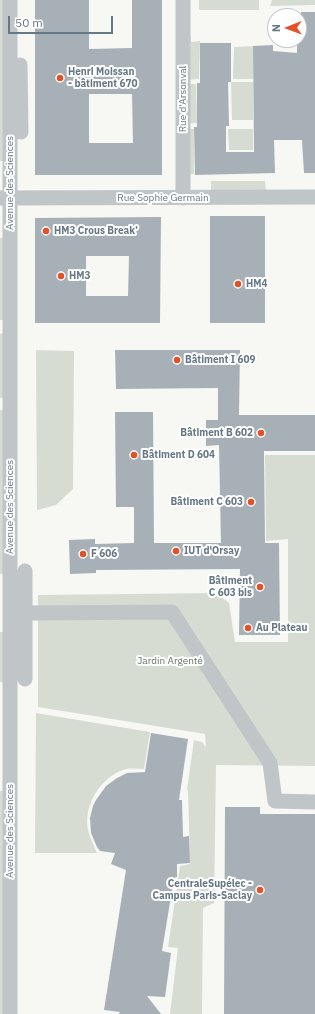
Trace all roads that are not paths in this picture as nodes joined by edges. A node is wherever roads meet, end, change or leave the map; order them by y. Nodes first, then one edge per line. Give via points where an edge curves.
1 (10, 0) edge
2 (19, 0) edge
3 (183, 0) edge
4 (21, 132) dead end
5 (5, 198) edge
6 (183, 198) junction
7 (315, 198) edge
8 (25, 571) dead end
9 (22, 607) junction
10 (25, 679) dead end
11 (315, 802) edge
12 (10, 1014) edge

1 - 5 street, Avenue des Sciences
2 - 4 street
3 - 6 street, Rue d'Arsonval
5 - 6 street, Rue Sophie Germain
5 - 12 street, Avenue des Sciences
6 - 7 street, Rue Sophie Germain
8 - 9 street
9 - 10 street
9 - 11 street via 172,612 270,763 275,800

